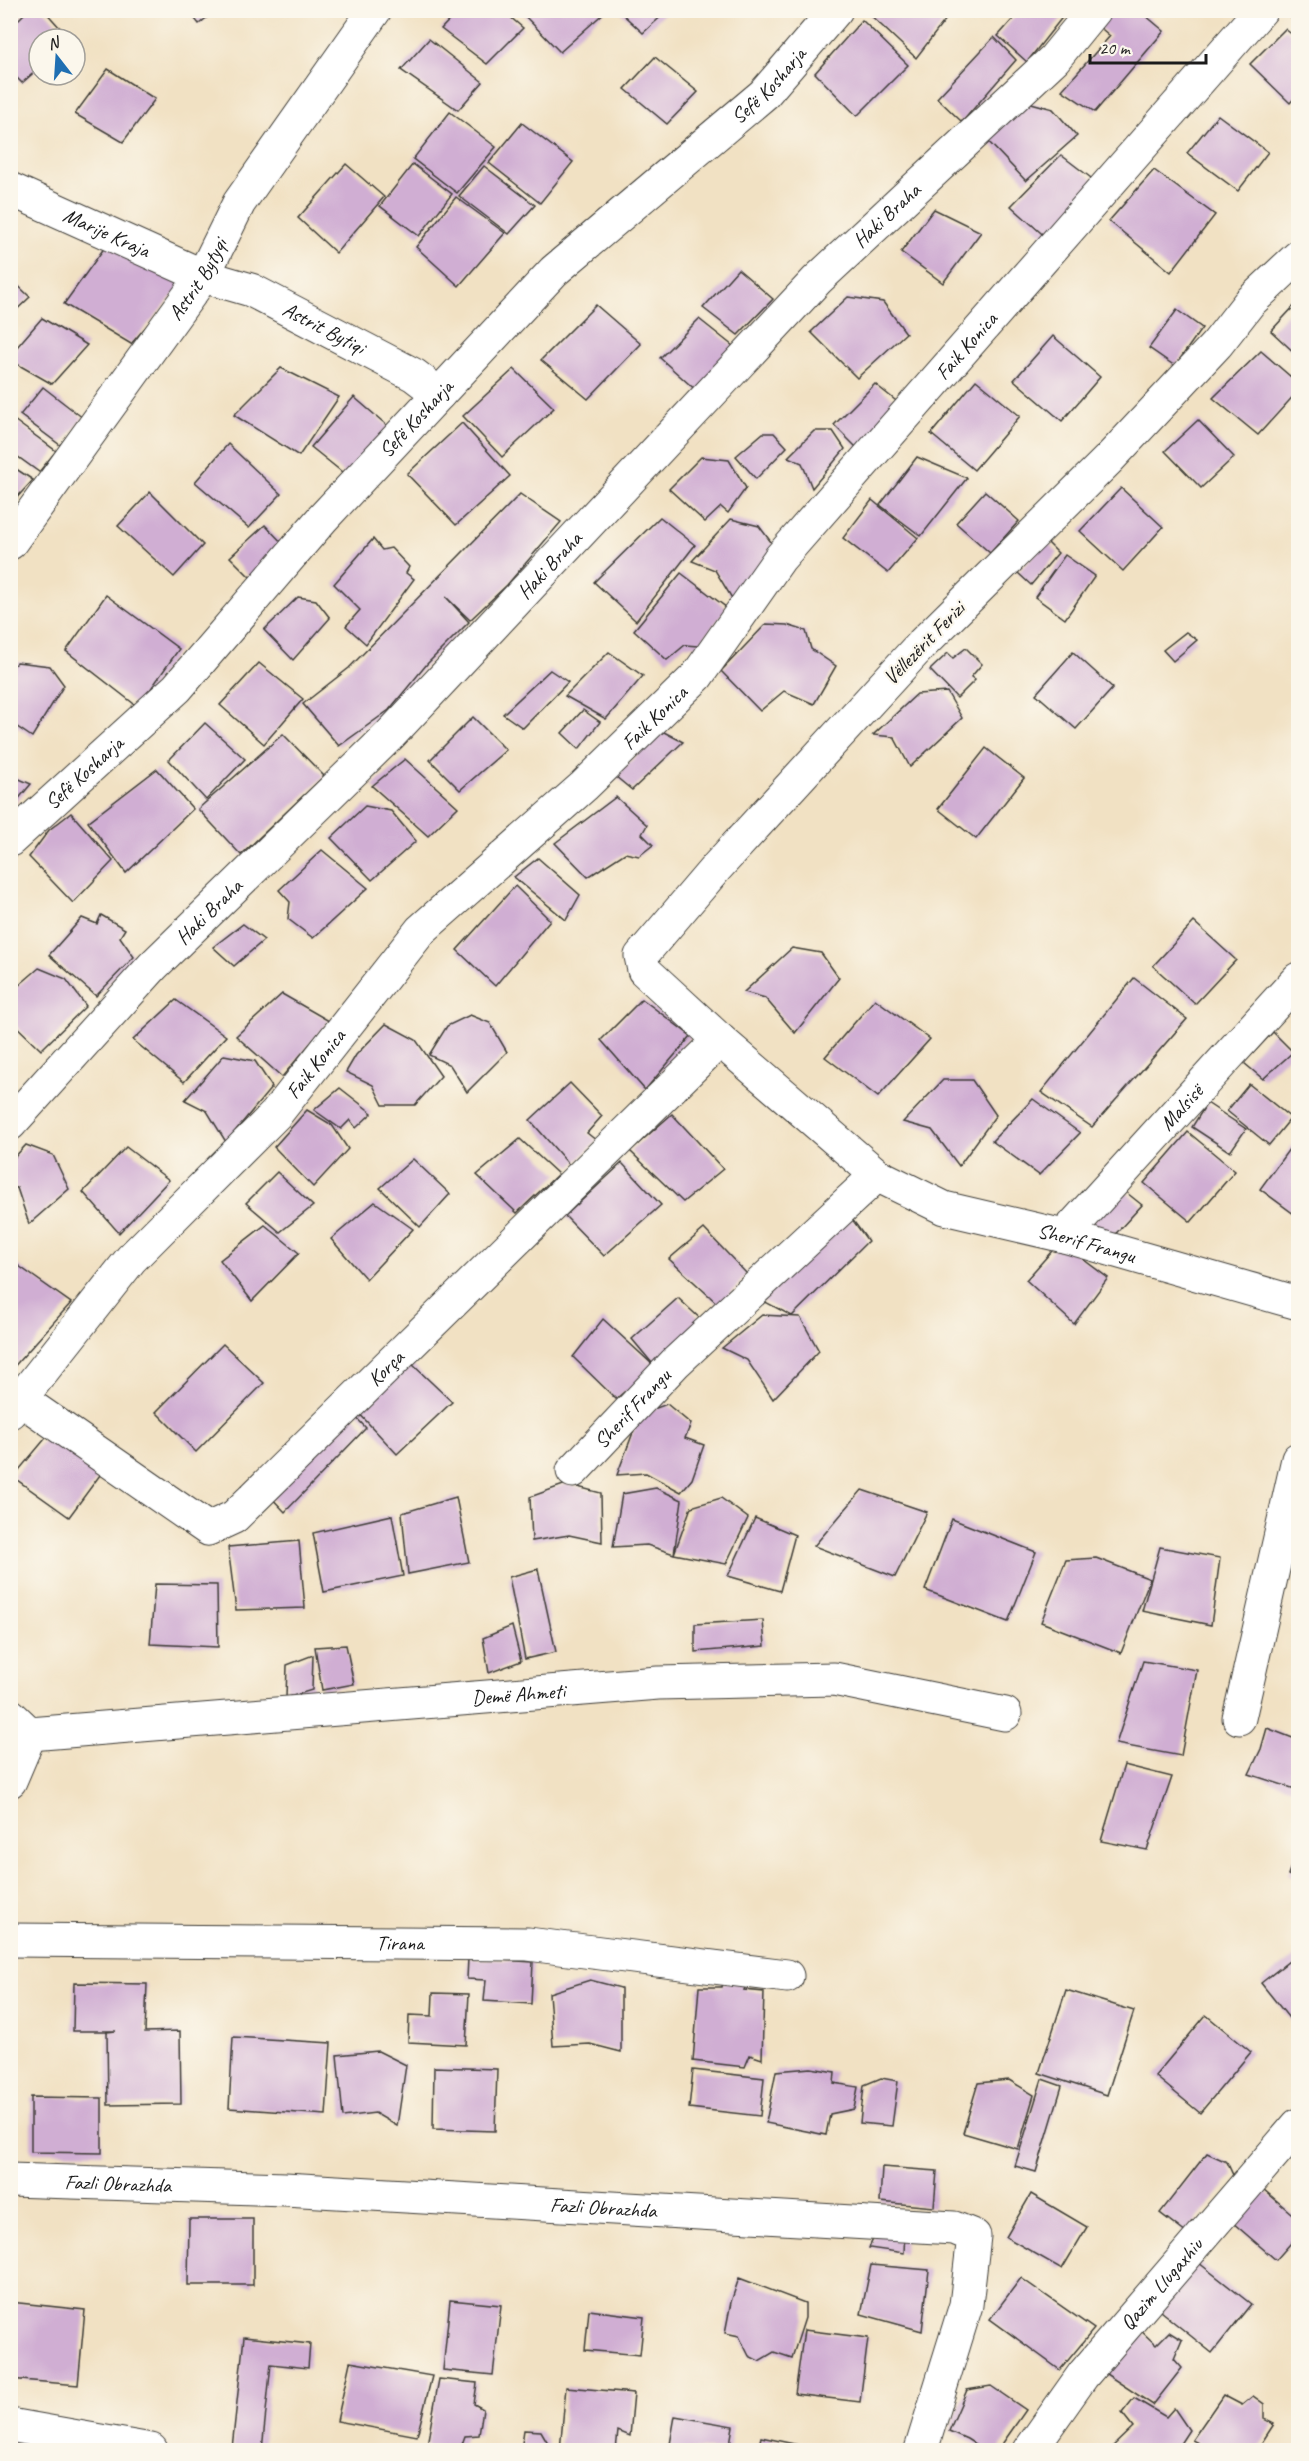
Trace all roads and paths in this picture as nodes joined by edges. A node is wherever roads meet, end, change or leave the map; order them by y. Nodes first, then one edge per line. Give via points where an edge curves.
1 (375, 10) edge
2 (836, 10) edge
3 (1094, 10) edge
4 (1261, 10) edge
5 (10, 189) edge
6 (1299, 256) edge
7 (203, 276) junction
8 (439, 394) junction
9 (10, 543) edge
10 (10, 840) edge
11 (1299, 979) edge
12 (720, 1040) junction
13 (10, 1124) edge
14 (877, 1175) junction
15 (1064, 1236) junction
16 (1299, 1303) edge
17 (14, 1401) edge
18 (1299, 1459) edge
19 (573, 1471) dead end
20 (1005, 1714) dead end
21 (1239, 1718) dead end
22 (20, 1725) edge
23 (10, 1781) edge
24 (10, 1940) edge
25 (787, 1976) dead end
26 (1299, 2125) edge
27 (10, 2180) edge
28 (10, 2425) edge
29 (151, 2451) edge
30 (921, 2451) edge
31 (1030, 2451) edge

1 - 7 street, Astrit Bytyqi via 239,203
2 - 8 street, Sefë Kosharja via 764,94 554,271
3 - 13 street, Haki Braha via 1054,59 817,280 390,735 153,966
4 - 17 street, Faik Konica via 780,558 697,676 584,786 421,930 276,1114 131,1259
5 - 7 street, Marije Kraja
6 - 12 street, Vëllezërit Ferizi via 1249,303 1217,344 1109,459 919,647 716,868 642,956 644,970
7 - 8 street, Astrit Bytiqi via 251,290 414,375
7 - 9 street, Astrit Bytyqi
8 - 10 street, Sefë Kosharja via 322,519 177,688
11 - 15 street, Malsisë
12 - 14 street, Sherif Frangu
12 - 17 street, Korça via 234,1517 208,1529
14 - 15 street, Sherif Frangu via 944,1208
14 - 19 street, Sherif Frangu via 675,1363
15 - 16 street, Sherif Frangu
18 - 21 street
20 - 22 street, Demë Ahmeti via 834,1679 810,1679 658,1683
22 - 23 street
24 - 25 street, Tirana via 528,1944
26 - 31 street, Qazim Llugaxhiu via 1083,2375
27 - 30 street, Fazli Obrazhda via 285,2188 954,2228 974,2236 966,2305
28 - 29 street

